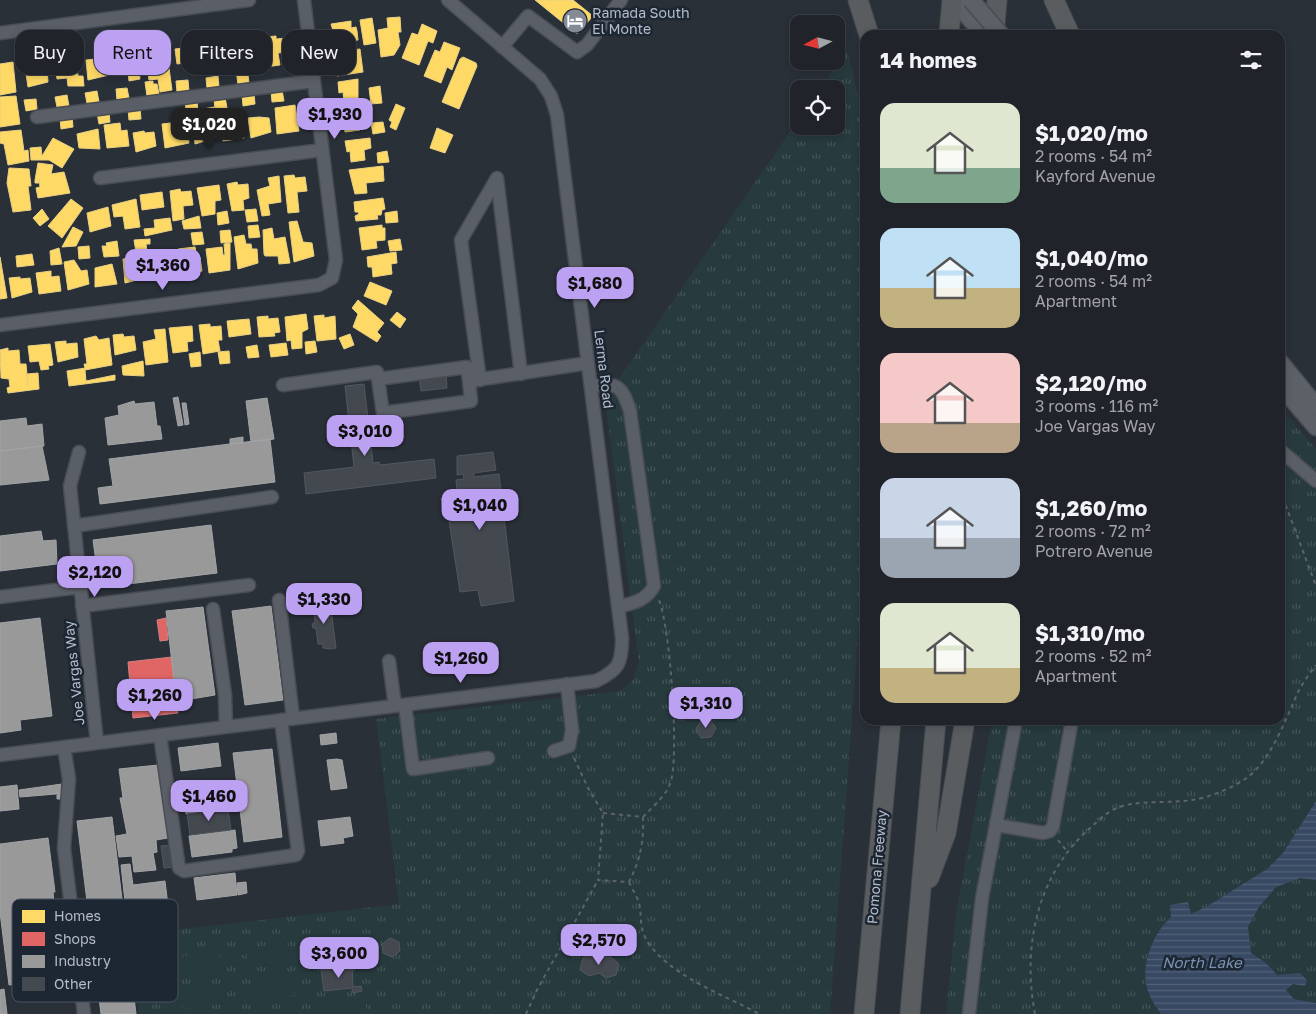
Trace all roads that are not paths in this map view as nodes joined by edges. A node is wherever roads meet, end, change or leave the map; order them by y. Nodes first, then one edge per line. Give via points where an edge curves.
1 (248, 0) edge
2 (304, 0) edge
3 (448, 0) edge
4 (621, 0) edge
5 (858, 0) edge
6 (953, 0) edge
7 (971, 0) edge
8 (1054, 0) edge
9 (997, 3) edge
10 (867, 30) edge
11 (950, 30) edge
12 (980, 30) edge
13 (996, 30) edge
14 (997, 30) edge
15 (1068, 30) edge
16 (0, 33) edge
17 (502, 47) junction
18 (314, 81) junction
19 (37, 117) dead end
20 (322, 150) junction
21 (100, 178) dead end
22 (0, 325) edge
23 (588, 364) junction
24 (1285, 368) edge
25 (521, 374) junction
26 (378, 380) junction
27 (474, 380) junction
28 (283, 385) dead end
29 (591, 386) junction
30 (1285, 391) edge
31 (1316, 406) edge
32 (1316, 427) edge
33 (79, 452) dead end
34 (1285, 454) edge
35 (1316, 482) edge
36 (272, 497) dead end
37 (74, 526) junction
38 (249, 585) dead end
39 (80, 587) junction
40 (0, 597) edge
41 (279, 600) dead end
42 (82, 606) junction
43 (618, 607) junction
44 (213, 609) dead end
45 (389, 661) dead end
46 (567, 684) junction
47 (400, 705) junction
48 (287, 719) junction
49 (890, 725) edge
50 (936, 725) edge
51 (964, 725) edge
52 (1015, 725) edge
53 (1071, 725) edge
54 (226, 727) junction
55 (160, 735) junction
56 (97, 742) junction
57 (64, 747) junction
58 (554, 751) dead end
59 (0, 755) edge
60 (488, 758) dead end
61 (996, 825) junction
62 (70, 899) edge
63 (921, 900) junction
64 (864, 1014) edge
65 (910, 1014) edge
66 (969, 1014) edge

1 - 16 street
2 - 18 street
3 - 17 street, Lerma Road
4 - 17 street via 578,52 528,16
5 - 10 highway
6 - 11 highway
6 - 12 main road
7 - 14 main road, bridge
8 - 15 highway
9 - 13 highway
17 - 23 street, Lerma Road via 540,79 551,96 557,115
18 - 19 street
18 - 20 street
20 - 21 street
20 - 22 street via 336,260 332,278 319,285
23 - 25 street
23 - 29 street, Lerma Road
24 - 31 main road
25 - 27 street
25 - 27 street via 497,178 461,240
26 - 27 street via 467,367
26 - 27 street via 383,413 471,401
26 - 28 street via 377,372
29 - 43 street, Lerma Road
29 - 43 street via 615,385 624,391 630,411 654,586 648,596
30 - 32 main road
33 - 37 street, Joe Vargas Way via 70,486
34 - 35 street
36 - 37 street
37 - 39 street, Joe Vargas Way
38 - 42 street
39 - 40 street
39 - 42 street, Joe Vargas Way
41 - 48 street
42 - 56 street, Joe Vargas Way
43 - 46 street, Lerma Road via 622,656 617,668 596,681
44 - 54 street via 225,695
45 - 47 street
46 - 47 street
46 - 58 street via 572,730 569,746
47 - 48 street
47 - 60 street via 413,769
48 - 54 street
48 - 55 street via 296,855 184,871 179,868
49 - 64 highway, Pomona Freeway
50 - 63 highway
51 - 63 highway via 946,833
52 - 61 street
53 - 61 street via 1054,826 1043,833
54 - 55 street
55 - 56 street
56 - 57 street
57 - 59 street
57 - 62 street via 69,779 64,848
61 - 66 street via 980,914
63 - 65 highway

